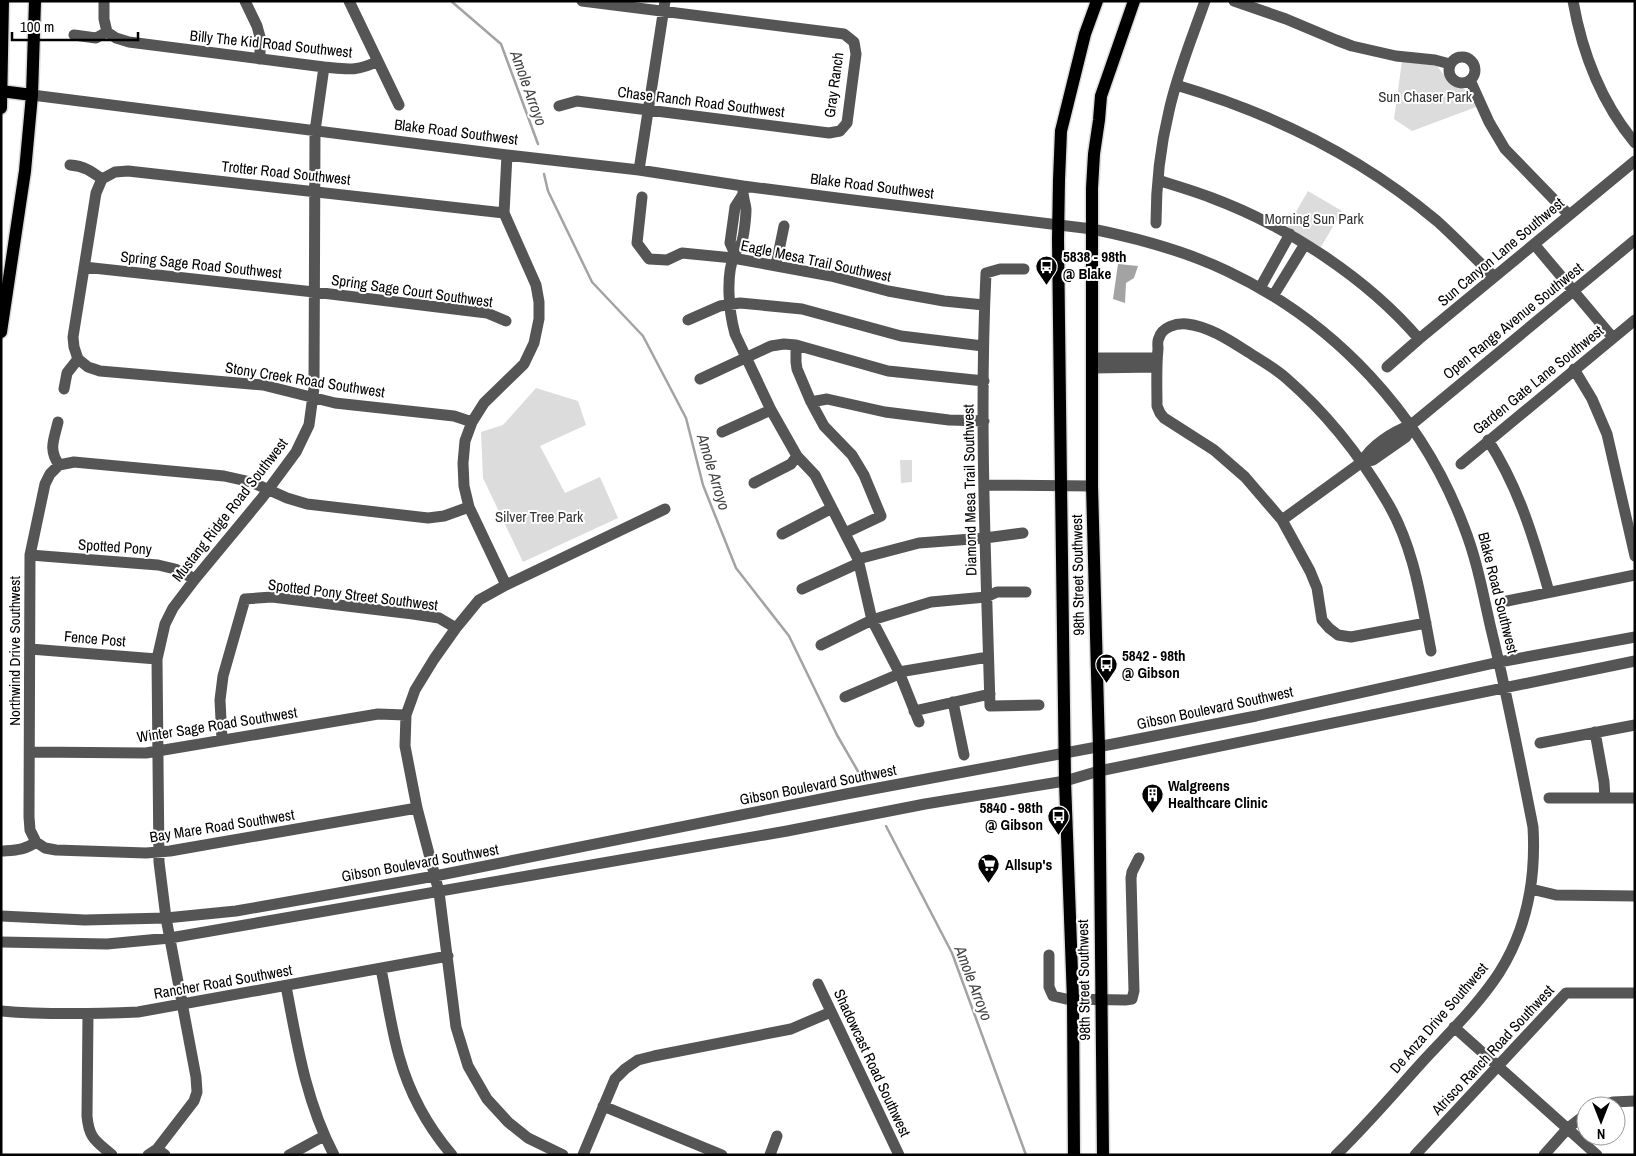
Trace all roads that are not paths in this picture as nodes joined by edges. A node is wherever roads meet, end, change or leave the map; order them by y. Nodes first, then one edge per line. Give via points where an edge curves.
1 (3, 1) edge
2 (35, 1) edge
3 (104, 1) edge
4 (245, 1) edge
5 (349, 1) edge
6 (582, 1) edge
7 (1097, 1) edge
8 (1134, 1) edge
9 (1205, 1) edge
10 (1234, 1) edge
11 (1573, 1) edge
12 (664, 6) edge
13 (107, 32) junction
14 (74, 35) dead end
15 (260, 59) junction
16 (378, 61) junction
17 (1450, 64) junction
18 (324, 67) junction
19 (1470, 80) junction
20 (1176, 85) junction
21 (2, 91) edge
22 (32, 95) junction
23 (399, 105) dead end
24 (558, 106) dead end
25 (1, 108) edge
26 (648, 111) junction
27 (840, 130) joint
28 (315, 131) junction
29 (1635, 142) edge
30 (507, 155) junction
31 (1635, 161) edge
32 (70, 165) dead end
33 (639, 170) junction
34 (102, 179) junction
35 (1158, 180) junction
36 (315, 191) junction
37 (743, 191) junction
38 (642, 197) dead end
39 (504, 213) junction
40 (1569, 215) junction
41 (1156, 223) dead end
42 (1059, 224) junction
43 (784, 226) dead end
44 (1092, 229) junction
45 (1290, 234) junction
46 (1635, 240) edge
47 (1305, 244) junction
48 (1534, 244) junction
49 (734, 256) junction
50 (1275, 260) junction
51 (776, 265) junction
52 (84, 267) junction
53 (1290, 268) junction
54 (1024, 269) dead end
55 (1494, 277) junction
56 (1260, 288) junction
57 (314, 292) junction
58 (1573, 292) junction
59 (1273, 296) junction
60 (729, 304) junction
61 (984, 305) junction
62 (688, 320) dead end
63 (1635, 320) edge
64 (506, 321) dead end
65 (1, 332) edge
66 (1613, 338) junction
67 (1419, 339) junction
68 (796, 346) junction
69 (984, 346) junction
70 (746, 357) junction
71 (78, 359) junction
72 (1157, 362) junction
73 (1092, 363) junction
74 (1388, 367) dead end
75 (1574, 370) junction
76 (700, 379) dead end
77 (984, 381) junction
78 (64, 389) dead end
79 (313, 398) junction
80 (811, 402) junction
81 (771, 410) junction
82 (984, 421) junction
83 (58, 422) dead end
84 (472, 422) junction
85 (1411, 425) junction
86 (722, 432) dead end
87 (1488, 440) junction
88 (797, 456) junction
89 (1362, 462) junction
90 (1461, 464) dead end
91 (59, 465) junction
92 (754, 483) dead end
93 (984, 485) junction
94 (1060, 485) junction
95 (1092, 486) junction
96 (268, 490) junction
97 (469, 506) junction
98 (832, 508) junction
99 (665, 509) dead end
100 (1282, 520) junction
101 (845, 533) junction
102 (1023, 533) dead end
103 (782, 534) dead end
104 (985, 538) junction
105 (30, 555) junction
106 (1635, 556) edge
107 (859, 561) junction
108 (1635, 575) edge
109 (194, 579) junction
110 (506, 584) junction
111 (802, 589) dead end
112 (1026, 592) dead end
113 (1549, 592) junction
114 (986, 597) junction
115 (1507, 601) dead end
116 (872, 620) junction
117 (1426, 623) junction
118 (456, 628) junction
119 (1635, 637) edge
120 (821, 645) dead end
121 (30, 649) junction
122 (1431, 651) dead end
123 (988, 657) junction
124 (157, 659) junction
125 (1635, 661) edge
126 (1499, 662) junction
127 (899, 673) junction
128 (1502, 675) joint
129 (1505, 688) junction
130 (990, 694) junction
131 (845, 697) dead end
132 (953, 702) junction
133 (1039, 705) dead end
134 (914, 711) junction
135 (406, 715) junction
136 (919, 722) dead end
137 (1635, 724) edge
138 (1594, 732) junction
139 (222, 740) junction
140 (1540, 743) dead end
141 (1098, 747) junction
142 (30, 752) junction
143 (157, 752) junction
144 (1064, 753) junction
145 (964, 754) dead end
146 (1098, 771) junction
147 (1065, 781) junction
148 (1549, 798) dead end
149 (1605, 798) junction
150 (1635, 798) edge
151 (418, 808) junction
152 (36, 842) junction
153 (3, 851) dead end
154 (158, 852) junction
155 (1140, 858) dead end
156 (435, 876) junction
157 (1531, 889) junction
158 (439, 892) junction
159 (1635, 896) edge
160 (1, 916) edge
161 (166, 918) junction
162 (170, 938) junction
163 (1, 942) edge
164 (1049, 954) dead end
165 (448, 956) junction
166 (381, 969) junction
167 (818, 984) dead end
168 (286, 986) junction
169 (1635, 993) edge
170 (1073, 1000) junction
171 (1101, 1000) junction
172 (183, 1005) junction
173 (1, 1011) edge
174 (831, 1012) junction
175 (88, 1014) junction
176 (1454, 1027) junction
177 (1496, 1066) junction
178 (603, 1106) junction
179 (1576, 1122) edge
180 (1568, 1128) junction
181 (324, 1136) junction
182 (777, 1136) dead end
183 (157, 1153) edge
184 (112, 1155) edge
185 (289, 1155) edge
186 (334, 1155) edge
187 (452, 1155) edge
188 (563, 1155) edge
189 (583, 1155) edge
190 (722, 1155) edge
191 (770, 1155) edge
192 (899, 1155) edge
193 (1074, 1155) edge
194 (1102, 1155) edge
195 (1336, 1155) edge
196 (1415, 1155) edge
197 (1544, 1155) edge
198 (1597, 1155) edge

1 - 21 main road
2 - 22 main road
3 - 13 street
4 - 15 street via 260,37
5 - 16 street
6 - 12 street
7 - 42 main road, 98th Street Southwest via 1085,34 1061,130
8 - 44 main road, 98th Street Southwest via 1101,96 1094,154
9 - 20 street
10 - 17 street via 1352,46
11 - 29 street via 1585,53 1598,84 1619,122
12 - 26 street
12 - 27 street, Gray Ranch via 844,34 854,42 856,54 847,123
13 - 14 street via 96,38
13 - 15 street, Billy The Kid Road Southwest via 129,42
15 - 18 street, Billy The Kid Road Southwest
16 - 18 street, Billy The Kid Road Southwest via 353,69
16 - 23 street
17 - 19 street via 1448,71 1453,80 1462,83
17 - 19 street via 1460,57 1472,61 1475,73
18 - 28 street, Mustang Ridge Road Southwest
19 - 40 street via 1505,149
20 - 35 street via 1164,134
20 - 55 street via 1261,113 1360,164 1437,222
21 - 22 main road, Blake Road Southwest
21 - 25 main road
22 - 28 street, Blake Road Southwest
22 - 65 main road via 25,171
24 - 26 street, Chase Ranch Road Southwest via 577,101
26 - 27 street, Chase Ranch Road Southwest via 829,133
26 - 33 street
28 - 30 street, Blake Road Southwest
28 - 36 street, Mustang Ridge Road Southwest
30 - 33 street, Blake Road Southwest
30 - 39 street
31 - 40 street, Sun Canyon Lane Southwest
32 - 34 street via 88,169
33 - 37 street, Blake Road Southwest
34 - 36 street, Trotter Road Southwest via 114,172 128,171
34 - 52 street via 96,194
35 - 41 street
35 - 45 street via 1213,198
36 - 39 street, Trotter Road Southwest
36 - 57 street, Mustang Ridge Road Southwest
37 - 42 street, Blake Road Southwest
37 - 49 street via 746,210 738,228 741,244
38 - 49 street, Eagle Mesa Trail Southwest via 637,243 649,260 667,260 682,253
39 - 84 street via 536,285 540,302 539,320 534,343 524,364 484,403
40 - 48 street, Sun Canyon Lane Southwest
42 - 44 street, Blake Road Southwest
42 - 94 main road, 98th Street Southwest
43 - 51 street
44 - 56 street, Blake Road Southwest via 1188,255
44 - 73 main road, 98th Street Southwest
45 - 47 street
45 - 50 street
46 - 58 street, Open Range Avenue Southwest
47 - 53 street
47 - 67 street via 1371,292
48 - 55 street, Sun Canyon Lane Southwest
48 - 58 street
49 - 51 street, Eagle Mesa Trail Southwest
49 - 60 street
50 - 53 street
50 - 56 street
51 - 61 street, Eagle Mesa Trail Southwest via 888,291
52 - 57 street, Spring Sage Road Southwest
52 - 71 street via 73,337
53 - 59 street
54 - 61 street, Diamond Mesa Trail Southwest via 1000,269 986,273
55 - 67 street, Sun Canyon Lane Southwest
56 - 59 street, Blake Road Southwest
57 - 64 street, Spring Sage Court Southwest via 487,313
57 - 79 street, Mustang Ridge Road Southwest
58 - 66 street
58 - 85 street, Open Range Avenue Southwest
59 - 85 street, Blake Road Southwest via 1324,332 1357,361
60 - 62 street
60 - 69 street via 802,309 901,336
60 - 70 street via 735,334
61 - 69 street, Diamond Mesa Trail Southwest
63 - 66 street, Garden Gate Lane Southwest
66 - 75 street, Garden Gate Lane Southwest
67 - 74 street, Sun Canyon Lane Southwest
68 - 70 street via 771,346
68 - 77 street via 888,371
68 - 80 street via 797,369
69 - 77 street, Diamond Mesa Trail Southwest
70 - 76 street
70 - 81 street
71 - 78 street via 67,372
71 - 79 street, Stony Creek Road Southwest via 100,371 263,385
72 - 73 street
72 - 89 street via 1158,338 1167,328 1182,324 1198,326 1222,335 1284,376 1326,418
72 - 100 street via 1157,406 1160,413 1214,450 1246,477
73 - 95 main road, 98th Street Southwest
75 - 87 street, Garden Gate Lane Southwest
75 - 106 street via 1592,399 1607,434
77 - 82 street, Diamond Mesa Trail Southwest
79 - 84 street, Stony Creek Road Southwest via 454,416
79 - 96 street, Mustang Ridge Road Southwest via 309,425 296,452
80 - 82 street via 827,399 886,412
80 - 101 street via 824,426 852,455 864,474 881,516
81 - 86 street
81 - 88 street
82 - 93 street, Diamond Mesa Trail Southwest
83 - 91 street via 53,455
84 - 97 street via 463,462
85 - 89 street, Open Range Avenue Southwest via 1399,430 1389,443 1367,453
85 - 126 street, Blake Road Southwest via 1438,470 1464,526 1476,562
87 - 90 street, Garden Gate Lane Southwest
87 - 113 street via 1508,473
88 - 92 street via 791,464
88 - 98 street via 815,475
89 - 100 street, Open Range Avenue Southwest
89 - 117 street via 1400,524 1416,574
91 - 96 street via 74,462 224,476
91 - 105 street, Northwind Drive Southwest via 45,484
93 - 94 street
93 - 104 street, Diamond Mesa Trail Southwest
94 - 95 street
94 - 144 main road, 98th Street Southwest
95 - 141 main road, 98th Street Southwest
96 - 97 street via 307,504 428,518 444,516
96 - 109 street, Mustang Ridge Road Southwest
97 - 110 street
98 - 101 street
98 - 103 street
99 - 110 street
100 - 117 street via 1317,588 1322,620 1333,631 1351,637
101 - 107 street
102 - 104 street
104 - 107 street via 920,542
104 - 114 street, Diamond Mesa Trail Southwest
105 - 109 street, Spotted Pony via 158,565
105 - 121 street, Northwind Drive Southwest
107 - 111 street
107 - 116 street
108 - 113 street
109 - 124 street, Mustang Ridge Road Southwest via 165,624
110 - 118 street via 479,600
112 - 114 street via 997,592
113 - 115 street
114 - 116 street via 931,602
114 - 123 street, Diamond Mesa Trail Southwest
116 - 120 street
116 - 127 street
117 - 122 street
118 - 135 street via 415,690
118 - 139 street, Spotted Pony Street Southwest via 439,618 413,614 272,597 245,599 223,676 220,700
119 - 126 street, Gibson Boulevard Southwest
121 - 124 street, Fence Post
121 - 142 street, Northwind Drive Southwest
123 - 127 street
123 - 130 street, Diamond Mesa Trail Southwest
124 - 143 street, Mustang Ridge Road Southwest
125 - 129 street
126 - 128 street, Blake Road Southwest
126 - 141 street, Gibson Boulevard Southwest
127 - 131 street
127 - 134 street
128 - 129 street, De Anza Drive Southwest
129 - 146 street
129 - 157 street, De Anza Drive Southwest via 1533,827
130 - 132 street
130 - 133 street, Diamond Mesa Trail Southwest via 990,706
132 - 134 street
132 - 145 street
134 - 136 street
135 - 139 street, Winter Sage Road Southwest via 378,714
135 - 151 street via 405,746
137 - 138 street
138 - 140 street
138 - 149 street
139 - 143 street, Winter Sage Road Southwest
141 - 144 street, Gibson Boulevard Southwest
141 - 146 main road, 98th Street Southwest
142 - 143 street, Winter Sage Road Southwest
142 - 152 street, Northwind Drive Southwest via 29,817 30,830
143 - 154 street, Mustang Ridge Road Southwest
144 - 147 main road, 98th Street Southwest
144 - 156 street, Gibson Boulevard Southwest
146 - 147 street
146 - 171 main road, 98th Street Southwest
147 - 158 street
147 - 170 main road, 98th Street Southwest
148 - 149 street
149 - 150 street
151 - 154 street, Bay Mare Road Southwest
151 - 156 street
152 - 153 street via 27,848
152 - 154 street, Bay Mare Road Southwest via 56,850
154 - 161 street, Mustang Ridge Road Southwest
155 - 171 street via 1131,878 1132,999
156 - 158 street
156 - 161 street, Gibson Boulevard Southwest via 236,911
157 - 159 street via 1556,895
157 - 176 street, De Anza Drive Southwest via 1525,916 1508,956 1489,986
158 - 162 street
158 - 165 street
160 - 161 street, Gibson Boulevard Southwest via 85,920
161 - 162 street, Mustang Ridge Road Southwest
162 - 163 street via 107,944
162 - 172 street, Mustang Ridge Road Southwest
164 - 170 street via 1050,992 1057,998
165 - 166 street, Rancher Road Southwest
165 - 188 street via 456,1027 468,1066 488,1099 508,1122 528,1138
166 - 168 street, Rancher Road Southwest
166 - 187 street via 405,1076 426,1119
167 - 174 street, Shadowcast Road Southwest
168 - 172 street, Rancher Road Southwest
168 - 181 street via 304,1077
169 - 177 street, Atrisco Ranch Road Southwest via 1566,993
170 - 171 street
170 - 193 main road, 98th Street Southwest
171 - 194 main road, 98th Street Southwest
172 - 175 street, Rancher Road Southwest via 138,1012
172 - 183 street, Mustang Ridge Road Southwest via 197,1092
173 - 175 street, Rancher Road Southwest
174 - 178 street via 792,1029 638,1060 615,1079
174 - 192 street, Shadowcast Road Southwest
175 - 184 street via 88,1130
176 - 177 street
176 - 195 street, De Anza Drive Southwest
177 - 180 street
177 - 196 street, Atrisco Ranch Road Southwest
178 - 189 street
178 - 190 street
179 - 180 street
180 - 197 street
180 - 198 street
181 - 185 street
181 - 186 street
182 - 191 street

